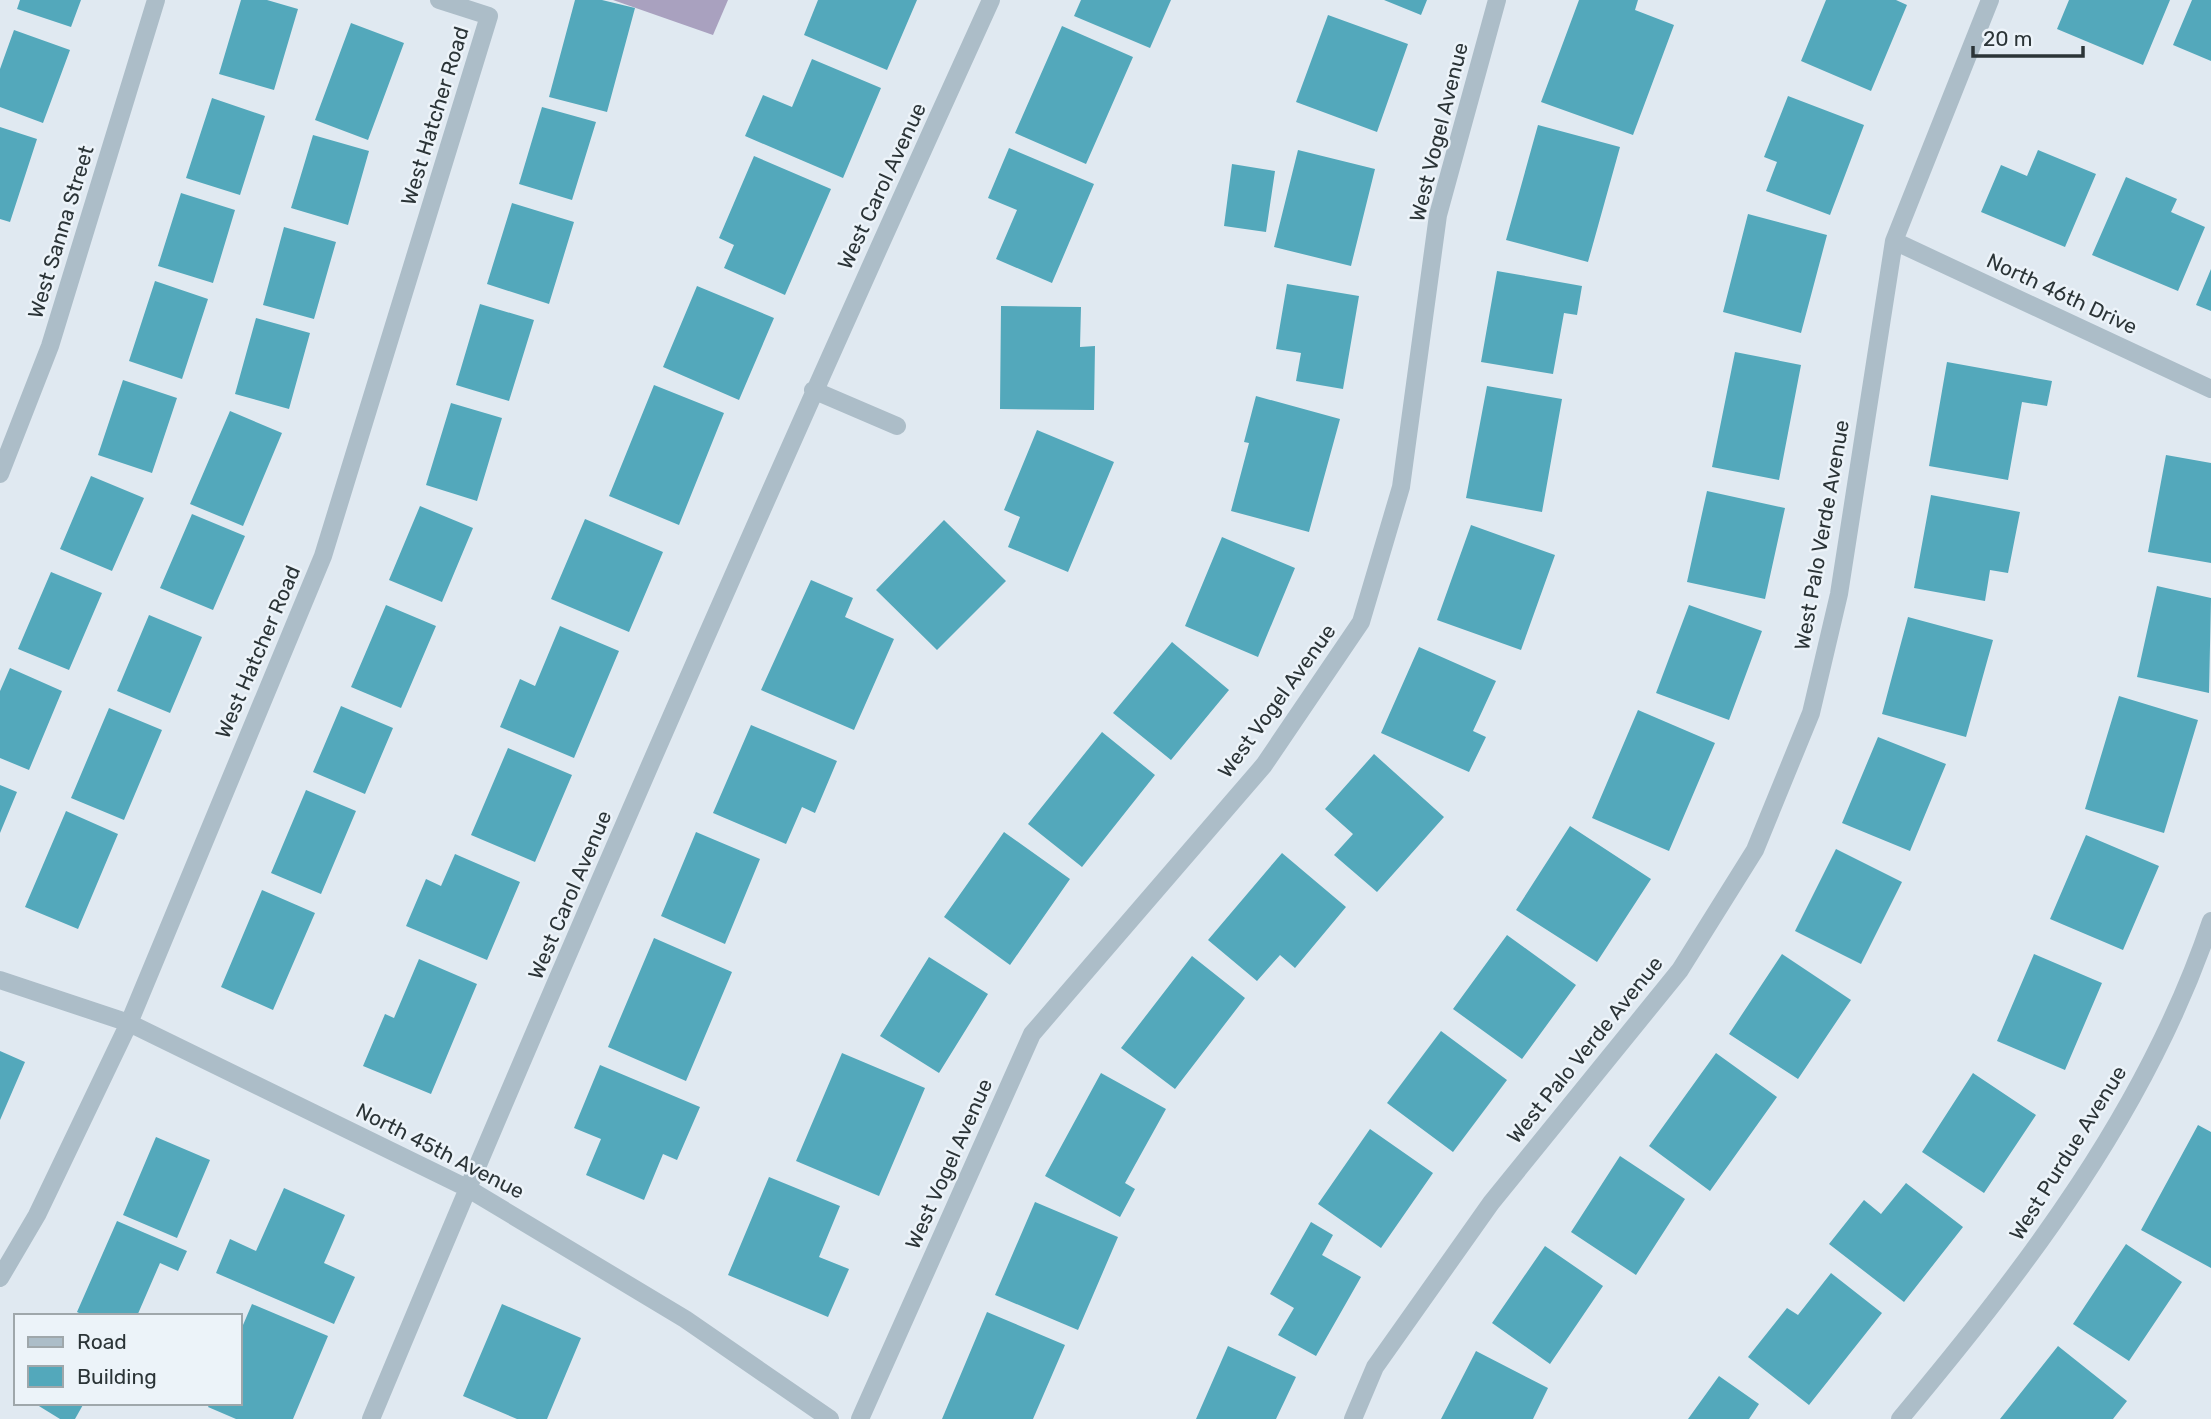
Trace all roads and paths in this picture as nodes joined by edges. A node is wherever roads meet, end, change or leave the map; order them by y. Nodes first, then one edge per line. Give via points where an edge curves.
1 (156, 0) edge
2 (439, 0) edge
3 (991, 0) edge
4 (1497, 0) edge
5 (1990, 0) edge
6 (1894, 241) junction
7 (2211, 389) edge
8 (813, 390) junction
9 (897, 426) dead end
10 (0, 474) edge
11 (2211, 921) edge
12 (0, 981) edge
13 (129, 1023) junction
14 (467, 1188) junction
15 (0, 1278) edge
16 (371, 1419) edge
17 (830, 1419) edge
18 (860, 1419) edge
19 (1353, 1419) edge
20 (1900, 1419) edge

1 - 10 street, West Sanna Street via 50,346
2 - 13 street, West Hatcher Road via 489,16 323,556
3 - 8 street, West Carol Avenue
4 - 18 street, West Vogel Avenue via 1438,215 1401,487 1361,622 1264,765 1032,1034
5 - 6 street, West Palo Verde Avenue
6 - 7 street, North 46th Drive
6 - 19 street, West Palo Verde Avenue via 1839,594 1811,713 1755,850 1680,970 1490,1203 1375,1367
8 - 9 street
8 - 14 street, West Carol Avenue
11 - 20 street, West Purdue Avenue via 2198,960 2148,1067 2093,1166 2033,1254
12 - 13 street, North 45th Avenue
13 - 14 street, North 45th Avenue
13 - 15 street, West Hatcher Road via 37,1215
14 - 16 street, West Carol Avenue
14 - 17 street, North 45th Avenue via 685,1319

